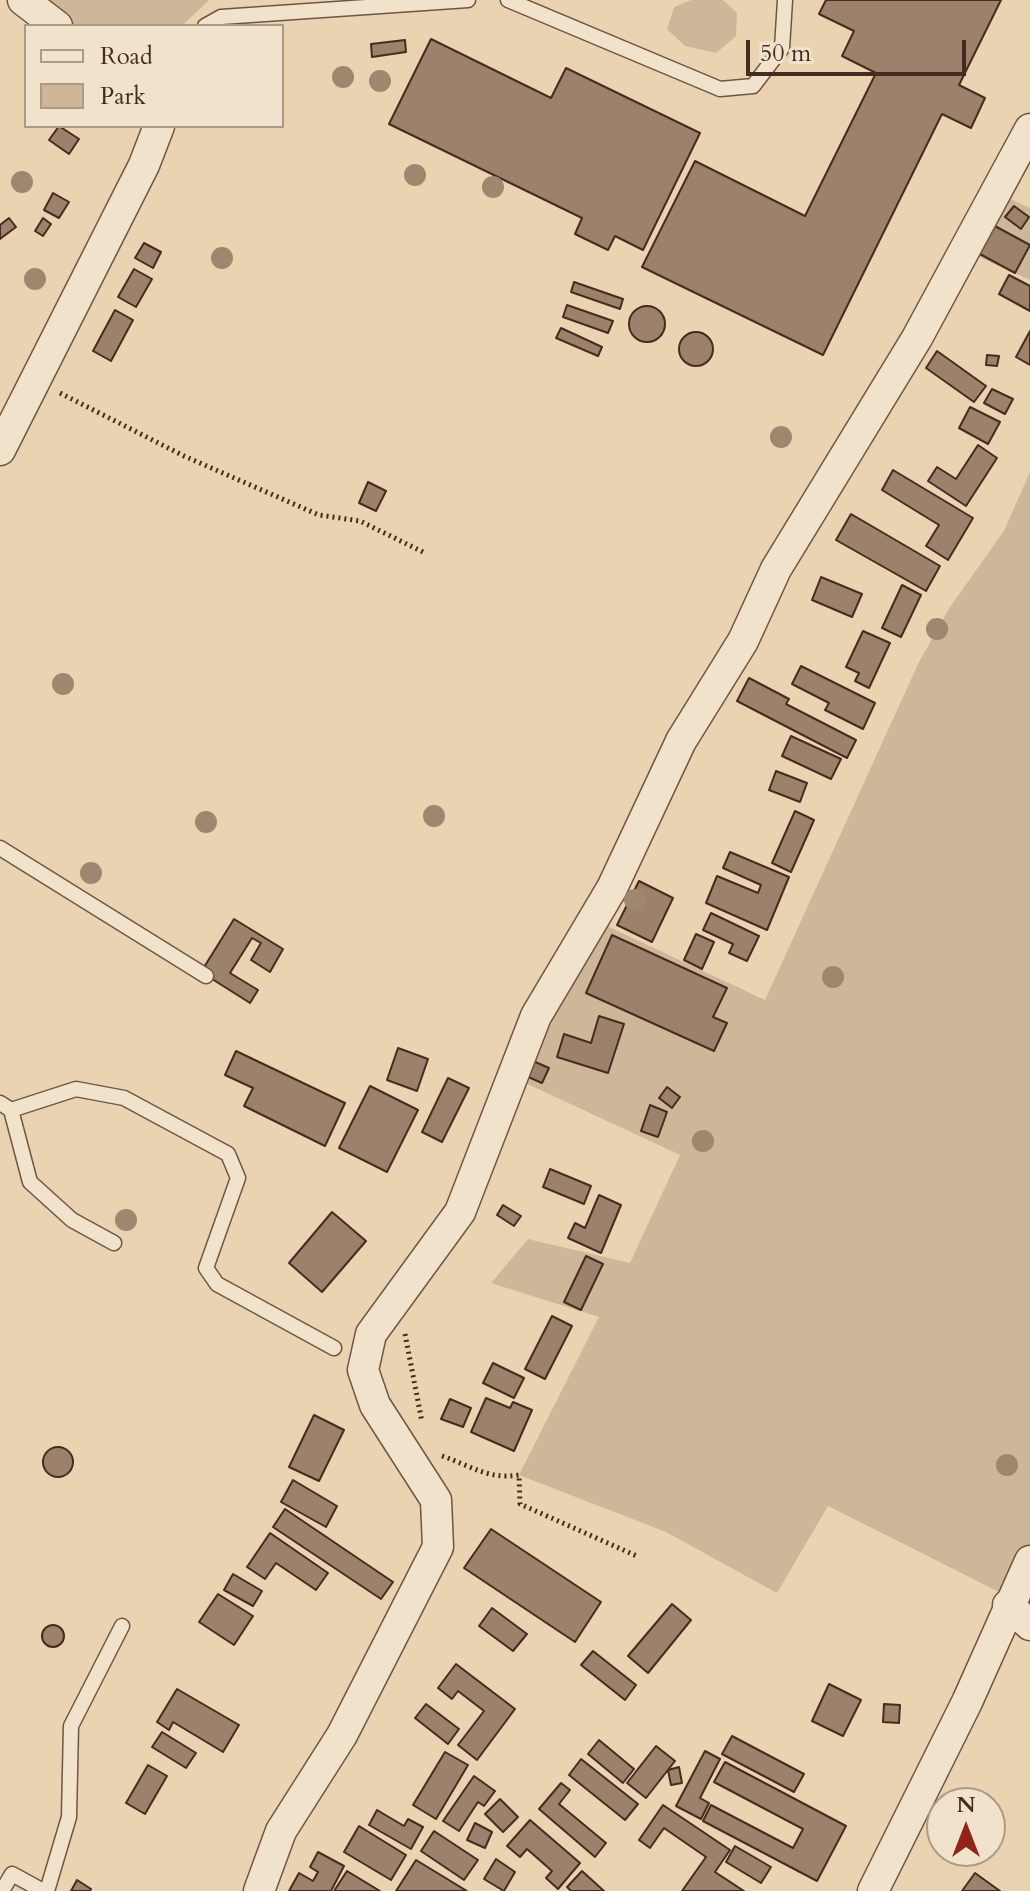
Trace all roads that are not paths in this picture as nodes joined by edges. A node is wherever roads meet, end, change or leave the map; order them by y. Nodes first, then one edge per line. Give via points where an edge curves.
1 (23, 0) edge
2 (468, 0) edge
3 (508, 0) edge
4 (785, 0) edge
5 (54, 24) edge
6 (209, 24) edge
7 (158, 128) edge
8 (1030, 129) edge
9 (0, 450) edge
10 (0, 848) edge
11 (206, 976) dead end
12 (6, 1107) edge
13 (114, 1243) dead end
14 (334, 1348) dead end
15 (1030, 1561) edge
16 (1019, 1615) edge
17 (122, 1626) dead end
18 (2, 1891) edge
19 (45, 1891) edge
20 (259, 1891) edge
21 (873, 1891) edge

1 - 5 street
2 - 6 lane via 221,17
3 - 4 lane via 720,89 753,86 782,48
7 - 9 street
8 - 20 street via 917,338 776,569 743,641 681,741 612,888 536,1016 460,1212 371,1334 363,1370 375,1405 436,1500 438,1547 342,1735 281,1831
10 - 11 lane
12 - 13 lane via 30,1182 72,1220
12 - 14 lane via 76,1089 124,1098 228,1154 238,1178 206,1268 217,1284
15 - 16 street
16 - 21 street via 967,1702
17 - 19 lane via 71,1726 69,1817
18 - 19 lane via 12,1874

